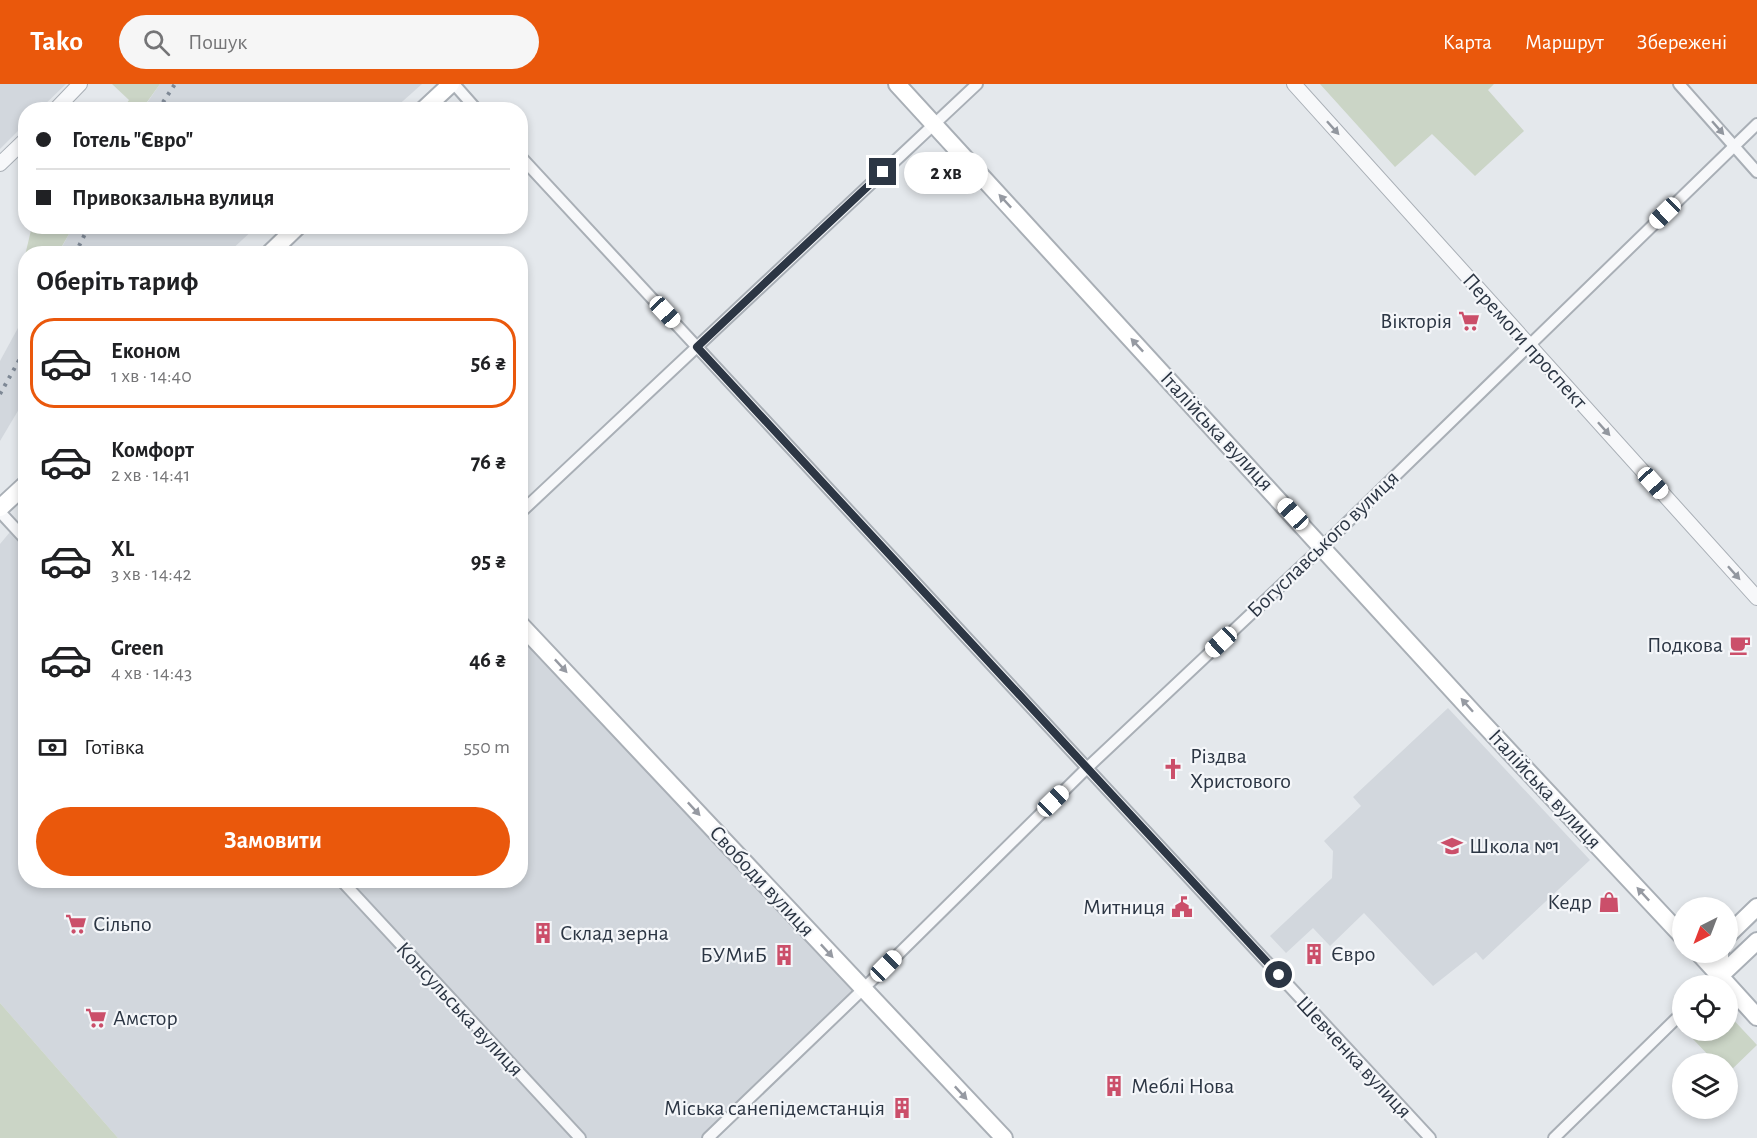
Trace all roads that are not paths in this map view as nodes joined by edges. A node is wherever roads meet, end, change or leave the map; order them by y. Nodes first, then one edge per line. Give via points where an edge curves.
1 (80, 84) edge
2 (452, 84) edge
3 (897, 84) edge
4 (977, 84) edge
5 (1294, 84) edge
6 (1679, 84) edge
7 (63, 102) edge
8 (432, 102) edge
9 (469, 102) edge
10 (934, 124) junction
11 (1757, 124) edge
12 (1734, 146) junction
13 (18, 147) edge
14 (0, 164) edge
15 (528, 165) edge
16 (1757, 172) edge
17 (290, 234) edge
18 (277, 246) edge
19 (1528, 345) junction
20 (697, 347) junction
21 (18, 492) edge
22 (528, 505) edge
23 (0, 510) edge
24 (18, 531) edge
25 (1323, 547) junction
26 (1757, 598) edge
27 (528, 633) edge
28 (1087, 768) junction
29 (348, 888) edge
30 (1757, 907) edge
31 (1672, 925) edge
32 (1738, 925) edge
33 (1757, 941) edge
34 (1721, 975) edge
35 (863, 989) junction
36 (1738, 1001) edge
37 (1757, 1017) edge
38 (1672, 1023) edge
39 (580, 1138) edge
40 (708, 1138) edge
41 (1004, 1138) edge
42 (1430, 1138) edge
43 (1554, 1138) edge

1 - 7 street
2 - 8 main road
2 - 9 street
3 - 10 main road, Італійська вулиця
4 - 10 street
5 -> 19 street, Перемоги проспект
6 -> 12 street
10 - 20 street
25 -> 10 main road, Італійська вулиця
11 - 12 street, Богуславського вулиця
12 - 16 street
12 - 19 street, Богуславського вулиця
13 - 14 street
15 - 20 street, Шевченка вулиця
17 - 18 main road
19 - 25 street, Богуславського вулиця
19 -> 26 street, Перемоги проспект
20 - 22 street
20 - 28 street, Шевченка вулиця
21 - 23 main road
23 - 24 street
25 - 28 street, Богуславського вулиця
31 -> 25 main road, Італійська вулиця
27 -> 35 main road, Свободи вулиця
28 - 35 street, Богуславського вулиця
28 - 42 street, Шевченка вулиця
29 - 39 street, Консульська вулиця
30 - 32 main road
33 - 34 main road
35 - 40 street, Богуславського вулиця
35 -> 41 main road, Свободи вулиця
36 - 37 main road
38 - 43 street

